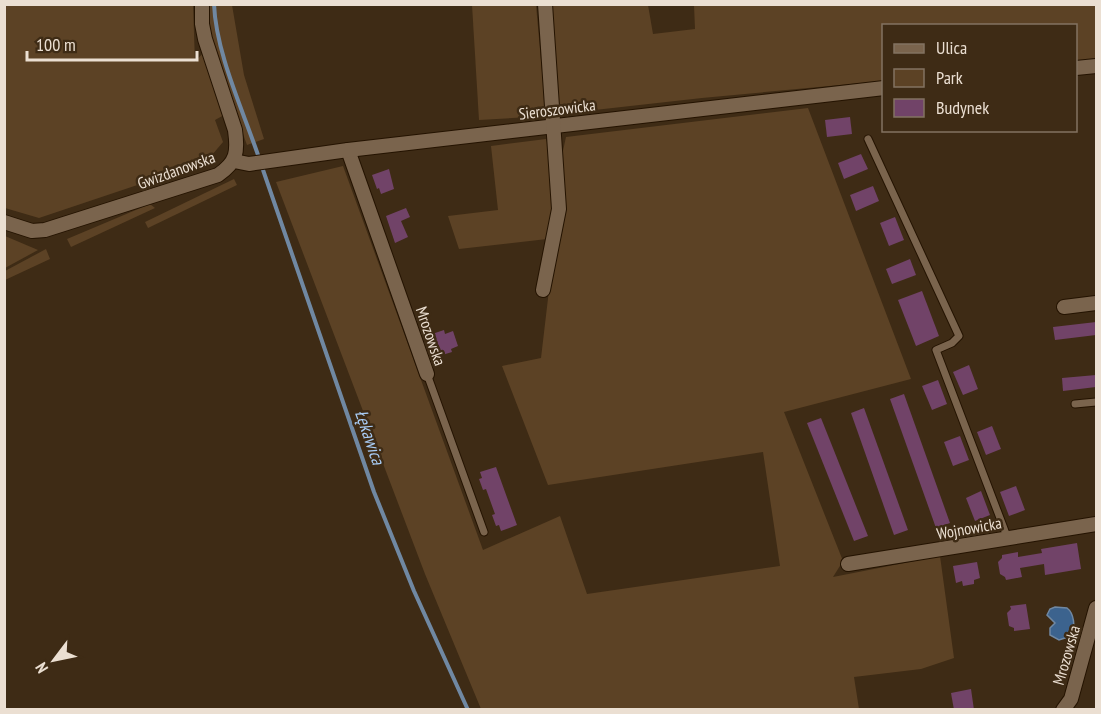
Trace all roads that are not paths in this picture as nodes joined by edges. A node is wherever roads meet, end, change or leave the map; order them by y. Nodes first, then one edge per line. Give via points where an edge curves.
1 (202, 4) edge
2 (545, 4) edge
3 (1096, 66) edge
4 (1077, 68) edge
5 (882, 88) edge
6 (552, 126) junction
7 (868, 139) dead end
8 (348, 150) junction
9 (234, 161) junction
10 (4, 222) edge
11 (543, 290) dead end
12 (1096, 303) edge
13 (1064, 307) dead end
14 (427, 374) joint
15 (1096, 402) edge
16 (1075, 404) dead end
17 (1096, 524) edge
18 (484, 532) dead end
19 (1008, 539) junction
20 (848, 564) dead end
21 (1096, 608) edge
22 (1063, 710) edge

1 - 9 street, Gwizdanowska via 205,39 235,130
2 - 6 street
3 - 4 street
5 - 6 street, Sieroszowicka
6 - 8 street, Sieroszowicka
6 - 11 street via 559,209
7 - 19 lane via 959,336 936,350
8 - 9 street, Sieroszowicka via 249,164
8 - 14 street, Mrozowska
9 - 10 street, Gwizdanowska via 218,175 45,230 32,231
12 - 13 street
14 - 18 lane, Mrozowska
15 - 16 lane
17 - 19 street, Wojnowicka
19 - 20 street, Wojnowicka
21 - 22 street, Mrozowska via 1071,699

